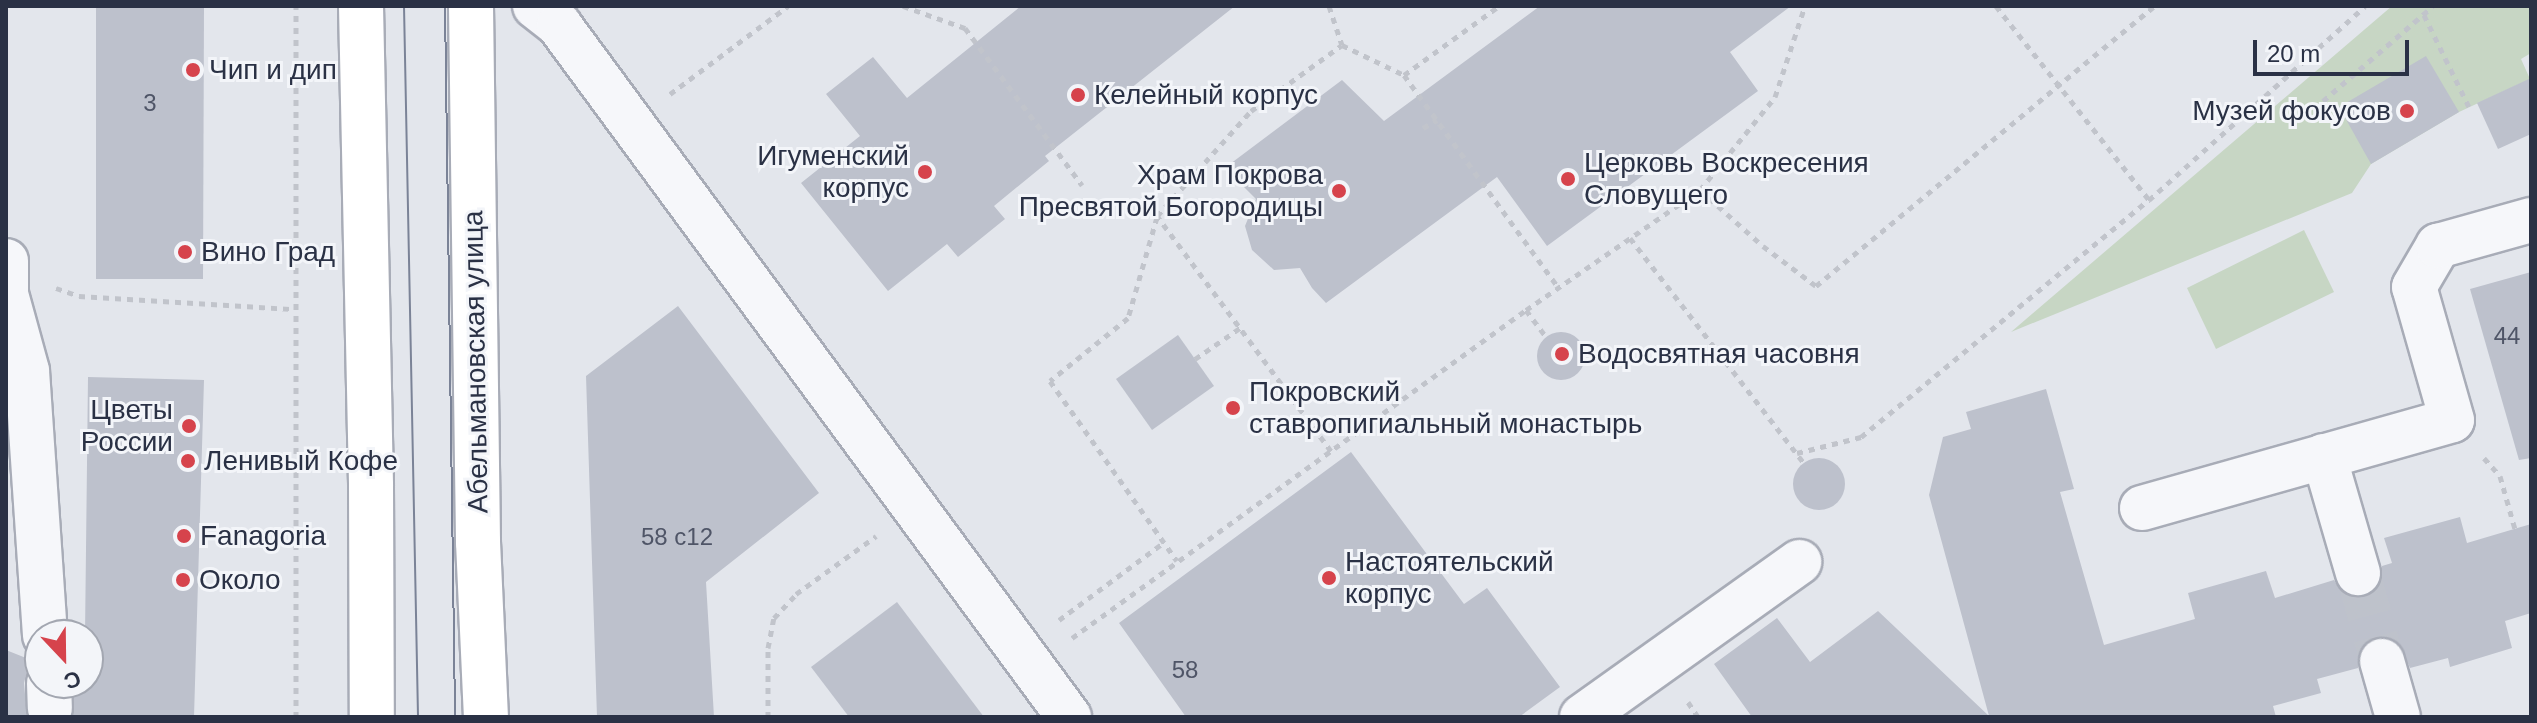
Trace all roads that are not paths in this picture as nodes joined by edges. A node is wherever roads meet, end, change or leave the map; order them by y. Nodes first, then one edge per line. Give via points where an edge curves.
1 (361, 6) edge
2 (471, 6) edge
3 (535, 6) edge
4 (2531, 220) edge
5 (6, 261) edge
6 (6, 270) edge
7 (2324, 456) junction
8 (2142, 508) dead end
9 (1799, 562) dead end
10 (2358, 573) tunnel mouth
11 (44, 619) edge
12 (2382, 661) tunnel mouth
13 (369, 713) edge
14 (486, 717) edge
15 (1069, 717) edge
16 (1582, 717) edge
17 (2398, 717) edge

1 - 13 main road via 371,486
2 - 14 main road, Абельмановская улица
3 - 15 lane via 559,25
4 - 7 lane via 2438,246 2414,287 2452,420
5 - 6 lane
6 - 11 lane via 6,294 27,371
7 - 8 lane
7 - 10 lane
9 - 16 lane
12 - 17 lane

